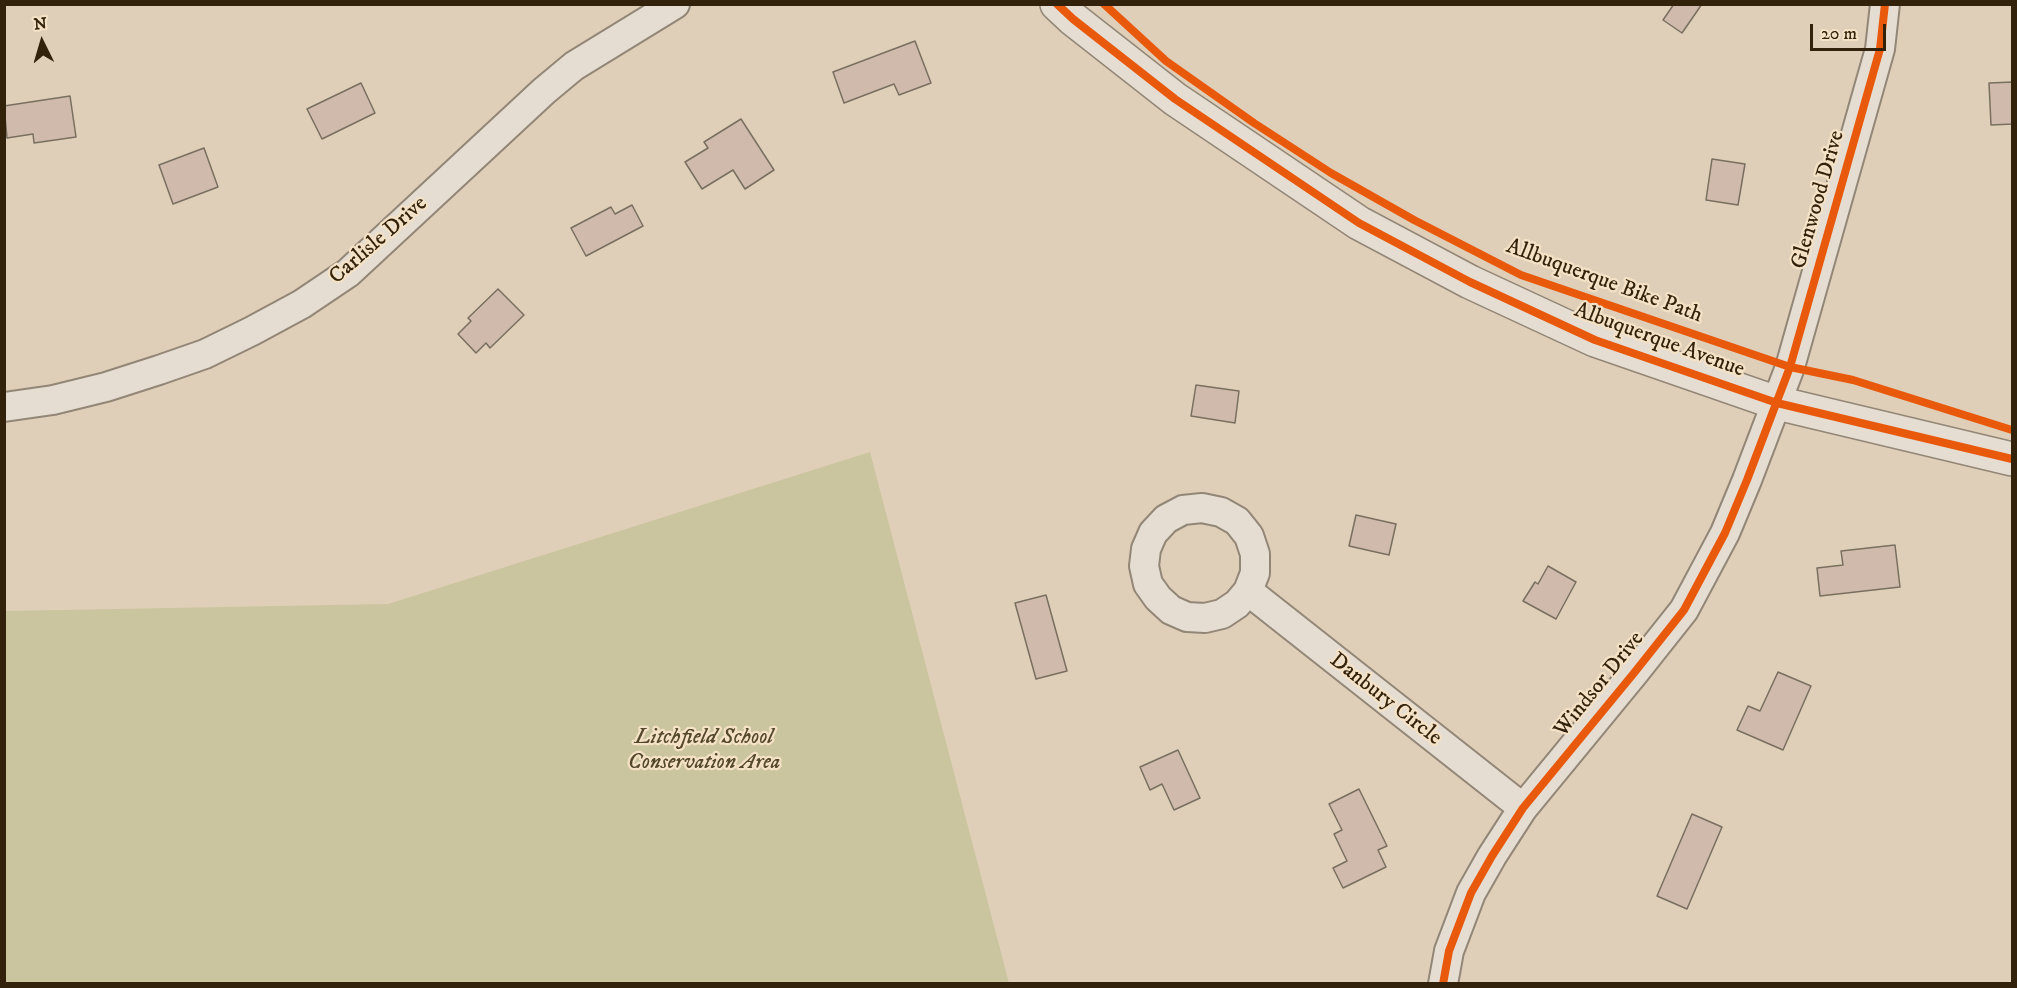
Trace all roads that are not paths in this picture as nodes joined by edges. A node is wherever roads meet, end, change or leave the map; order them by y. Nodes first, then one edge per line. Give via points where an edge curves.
1 (675, 4) edge
2 (1057, 4) edge
3 (1885, 4) edge
4 (1777, 403) junction
5 (4, 407) edge
6 (2013, 459) edge
7 (1248, 591) dead end
8 (1523, 808) junction
9 (1443, 984) edge

1 - 5 street, Carlisle Drive via 573,66 348,273 302,304 205,354 159,370 53,400
2 - 4 street, Albuquerque Avenue via 1175,99 1359,223 1470,282 1594,340
3 - 4 street, Glenwood Drive via 1880,49
4 - 6 street, Albuquerque Avenue
4 - 8 street, Windsor Drive via 1725,533 1684,610
7 - 8 street, Danbury Circle
8 - 9 street, Windsor Drive via 1471,893 1449,951

